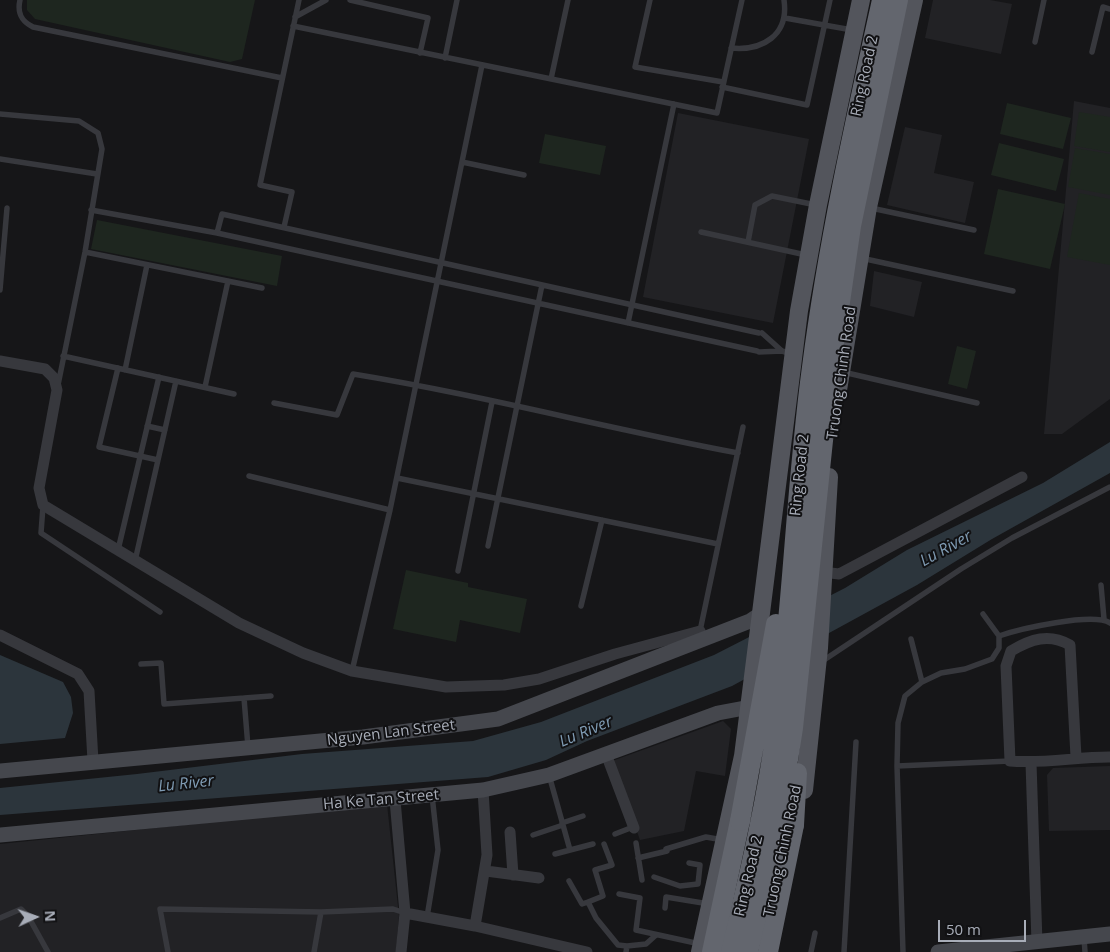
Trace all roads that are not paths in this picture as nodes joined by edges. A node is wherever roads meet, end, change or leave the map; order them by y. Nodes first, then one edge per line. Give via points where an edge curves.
1 (20, 0) edge
2 (299, 0) edge
3 (326, 0) edge
4 (350, 0) edge
5 (458, 0) edge
6 (568, 0) edge
7 (650, 0) edge
8 (742, 0) edge
9 (784, 0) edge
10 (830, 0) edge
11 (861, 0) edge
12 (882, 0) edge
13 (898, 0) edge
14 (914, 0) edge
15 (1044, 0) edge
16 (1110, 9) edge
17 (295, 17) junction
18 (785, 18) junction
19 (825, 25) junction
20 (293, 26) junction
21 (854, 30) junction
22 (1035, 42) dead end
23 (731, 48) junction
24 (420, 52) junction
25 (1092, 52) dead end
26 (445, 58) junction
27 (482, 65) junction
28 (282, 78) junction
29 (551, 79) junction
30 (723, 84) junction
31 (674, 104) junction
32 (0, 114) edge
33 (0, 159) edge
34 (462, 162) junction
35 (97, 174) junction
36 (524, 175) dead end
37 (818, 206) junction
38 (868, 207) junction
39 (7, 208) dead end
40 (90, 210) junction
41 (284, 227) junction
42 (974, 230) dead end
43 (700, 232) dead end
44 (217, 233) junction
45 (748, 242) junction
46 (85, 252) junction
47 (809, 256) junction
48 (859, 257) junction
49 (440, 264) junction
50 (147, 265) junction
51 (228, 281) junction
52 (437, 281) junction
53 (542, 285) junction
54 (262, 288) dead end
55 (0, 290) edge
56 (1013, 291) dead end
57 (539, 304) junction
58 (632, 305) junction
59 (628, 323) junction
60 (787, 353) junction
61 (64, 356) junction
62 (0, 361) edge
63 (118, 368) junction
64 (125, 370) junction
65 (840, 371) junction
66 (159, 377) junction
67 (176, 381) junction
68 (416, 384) junction
69 (205, 387) junction
70 (57, 390) junction
71 (234, 394) dead end
72 (492, 402) junction
73 (274, 403) dead end
74 (977, 403) dead end
75 (517, 407) junction
76 (147, 426) junction
77 (743, 427) dead end
78 (165, 430) junction
79 (738, 453) junction
80 (140, 457) junction
81 (158, 460) junction
82 (249, 476) dead end
83 (1022, 477) dead end
84 (397, 478) junction
85 (1110, 487) edge
86 (474, 494) junction
87 (499, 499) junction
88 (43, 505) junction
89 (390, 510) junction
90 (602, 520) junction
91 (794, 528) junction
92 (815, 530) junction
93 (718, 544) junction
94 (488, 546) dead end
95 (118, 551) junction
96 (135, 561) junction
97 (458, 571) dead end
98 (822, 572) junction
99 (1101, 585) dead end
100 (581, 606) dead end
101 (160, 612) dead end
102 (762, 613) junction
103 (983, 614) dead end
104 (1104, 619) junction
105 (1110, 623) edge
106 (0, 635) edge
107 (701, 635) junction
108 (999, 636) junction
109 (910, 639) dead end
110 (818, 656) junction
111 (141, 664) dead end
112 (352, 671) junction
113 (922, 682) junction
114 (271, 696) dead end
115 (244, 698) junction
116 (751, 700) junction
117 (856, 742) dead end
118 (248, 748) junction
119 (807, 752) junction
120 (606, 754) junction
121 (743, 756) junction
122 (1076, 757) junction
123 (1109, 757) edge
124 (93, 761) junction
125 (1010, 761) junction
126 (1031, 763) junction
127 (897, 766) junction
128 (0, 771) edge
129 (549, 775) junction
130 (483, 790) junction
131 (432, 795) junction
132 (395, 800) junction
133 (583, 816) dead end
134 (563, 824) junction
135 (634, 827) joint
136 (510, 832) dead end
137 (615, 834) dead end
138 (0, 835) edge
139 (533, 835) dead end
140 (725, 840) junction
141 (636, 843) dead end
142 (593, 844) dead end
143 (604, 844) dead end
144 (570, 850) junction
145 (555, 854) dead end
146 (638, 858) junction
147 (689, 863) dead end
148 (486, 871) junction
149 (699, 873) junction
150 (513, 875) junction
151 (539, 878) dead end
152 (654, 878) dead end
153 (716, 878) junction
154 (568, 880) dead end
155 (642, 880) dead end
156 (619, 894) dead end
157 (588, 902) junction
158 (711, 905) junction
159 (664, 908) dead end
160 (321, 912) junction
161 (405, 913) junction
162 (427, 917) junction
163 (0, 918) edge
164 (475, 926) junction
165 (727, 927) junction
166 (815, 933) dead end
167 (1110, 934) edge
168 (656, 935) junction
169 (767, 943) edge
170 (1037, 943) junction
171 (1084, 945) edge
172 (626, 949) edge
173 (705, 949) edge
174 (580, 951) edge
175 (48, 952) edge
176 (168, 952) edge
177 (314, 952) edge
178 (401, 952) edge
179 (722, 952) edge
180 (732, 952) edge
181 (748, 952) edge
182 (762, 952) edge
183 (774, 952) edge
184 (811, 952) edge
185 (844, 952) edge
186 (903, 952) edge
187 (938, 952) edge

1 - 28 lane via 20,15 33,27
2 - 17 lane
3 - 17 lane
4 - 24 lane via 428,18
5 - 26 lane
6 - 29 lane
7 - 30 lane via 635,67
8 - 23 lane
9 - 18 lane
10 - 19 lane
11 - 21 main road
12 - 91 highway, Ring Road 2, bridge via 834,222 812,366
13 - 92 highway, Ring Road 2, bridge via 851,226 831,364
14 - 38 main road, Truong Chinh Road
15 - 22 lane
16 - 25 lane via 1103,7
17 - 20 lane
18 - 19 lane
18 - 23 lane via 770,40 745,49
19 - 21 lane
19 - 30 lane via 807,105
20 - 24 lane
20 - 28 lane
21 - 37 main road
23 - 30 lane
24 - 26 lane
26 - 27 lane
27 - 29 lane
27 - 34 lane
28 - 41 lane via 260,185 292,192
29 - 31 lane
30 - 31 lane via 717,113
31 - 58 lane
32 - 35 lane via 79,121 86,125 98,133 102,149
33 - 35 lane
34 - 36 lane
34 - 49 lane
35 - 40 lane
37 - 45 lane via 772,196 755,206
37 - 47 main road
38 - 42 lane
38 - 48 main road, Truong Chinh Road
39 - 55 lane
40 - 44 lane
40 - 46 lane
41 - 44 lane via 222,214
41 - 49 lane
43 - 45 lane
44 - 52 lane
45 - 47 lane
46 - 50 lane
46 - 61 lane
47 - 60 main road
48 - 56 lane
48 - 65 main road, Truong Chinh Road
49 - 52 lane
49 - 53 lane
50 - 51 lane
50 - 64 lane
51 - 54 lane
51 - 69 lane
52 - 57 lane
52 - 68 lane
53 - 57 lane
53 - 58 lane
57 - 59 lane
57 - 75 lane
58 - 59 lane
58 - 60 lane via 760,333
59 - 60 lane via 758,351
60 - 65 main road
60 - 102 main road
61 - 63 lane
61 - 70 lane
62 - 70 street via 45,369 54,378
63 - 64 lane
63 - 80 lane via 100,447
64 - 66 lane
65 - 74 lane
65 - 98 main road, Truong Chinh Road
66 - 67 lane
66 - 76 lane
67 - 69 lane
67 - 78 lane
68 - 72 lane
68 - 73 lane via 353,374 337,415
68 - 84 lane
69 - 71 lane
70 - 88 street via 39,488
72 - 75 lane
72 - 86 lane
75 - 79 lane
75 - 87 lane
76 - 78 lane
76 - 80 lane
77 - 79 lane
78 - 81 lane
79 - 93 lane
80 - 81 lane
80 - 95 lane
81 - 96 lane
82 - 89 lane
83 - 98 street via 839,574
84 - 86 lane
84 - 89 lane
85 - 110 lane via 1012,538
86 - 87 lane
86 - 97 lane
87 - 90 lane
87 - 94 lane
88 - 95 street
88 - 101 lane via 41,533
89 - 112 lane
90 - 93 lane
90 - 100 lane
91 - 173 highway, bridge via 740,821
91 - 180 highway, Ring Road 2, bridge via 777,724 762,821
92 - 169 highway, bridge via 814,616 801,722 794,825
92 - 181 highway, Ring Road 2, bridge via 778,823
93 - 107 lane
95 - 96 street
96 - 112 street via 239,623
98 - 110 main road, Truong Chinh Road
99 - 104 lane
102 - 107 street, Nguyen Lan Street via 750,621
102 - 116 main road
103 - 108 lane
104 - 105 lane
104 - 108 lane via 1023,628
106 - 124 street via 65,666 86,684
107 - 112 street via 615,654 539,679 504,685 446,687
107 - 118 street, Nguyen Lan Street via 498,719
108 - 113 lane via 999,648 992,659 965,670 941,673
109 - 113 lane
110 - 119 main road, Truong Chinh Road
111 - 115 lane via 161,663 164,704
113 - 127 lane via 905,696 898,723
114 - 115 lane
115 - 118 lane
116 - 120 street, Ha Ke Tan Street
116 - 121 main road
117 - 185 lane
118 - 124 street, Nguyen Lan Street
119 - 169 main road, Truong Chinh Road via 787,817
119 - 183 main road, Truong Chinh Road via 803,814
120 - 129 street, Ha Ke Tan Street
120 - 135 street
121 - 140 main road
121 - 165 main road via 747,824
122 - 123 street
122 - 125 street via 1070,645 1058,638 1028,640 1011,651 1006,666
122 - 126 street
124 - 128 street, Nguyen Lan Street
125 - 126 street
125 - 127 lane
126 - 170 street
127 - 186 lane
129 - 130 street, Ha Ke Tan Street
129 - 134 lane
130 - 131 street, Ha Ke Tan Street
130 - 148 street
131 - 132 street, Ha Ke Tan Street
131 - 162 lane via 438,850
132 - 138 street, Ha Ke Tan Street
132 - 161 street
133 - 134 lane
134 - 139 lane
134 - 144 lane
135 - 137 lane
136 - 150 street
140 - 146 lane via 706,837
140 - 153 main road
141 - 146 lane
142 - 144 lane
143 - 157 lane via 612,865 595,870 603,896
144 - 145 lane
146 - 155 lane
147 - 149 lane via 700,865
148 - 150 street
148 - 164 street
149 - 152 lane via 698,884 692,883 691,886
149 - 153 lane
150 - 151 street
153 - 158 main road
154 - 157 lane via 582,904
156 - 168 lane via 640,898 636,930
157 - 172 lane via 596,918 618,945
158 - 159 lane via 666,897
158 - 173 main road
160 - 161 lane via 393,910
160 - 176 lane via 160,909
160 - 177 lane
161 - 162 street
161 - 178 street
162 - 164 street
163 - 175 lane via 21,909
164 - 174 street
165 - 169 main road
165 - 179 main road
166 - 184 lane
167 - 171 street
168 - 172 lane via 646,944
168 - 173 lane
169 - 182 main road, Truong Chinh Road
170 - 171 street
170 - 187 street

